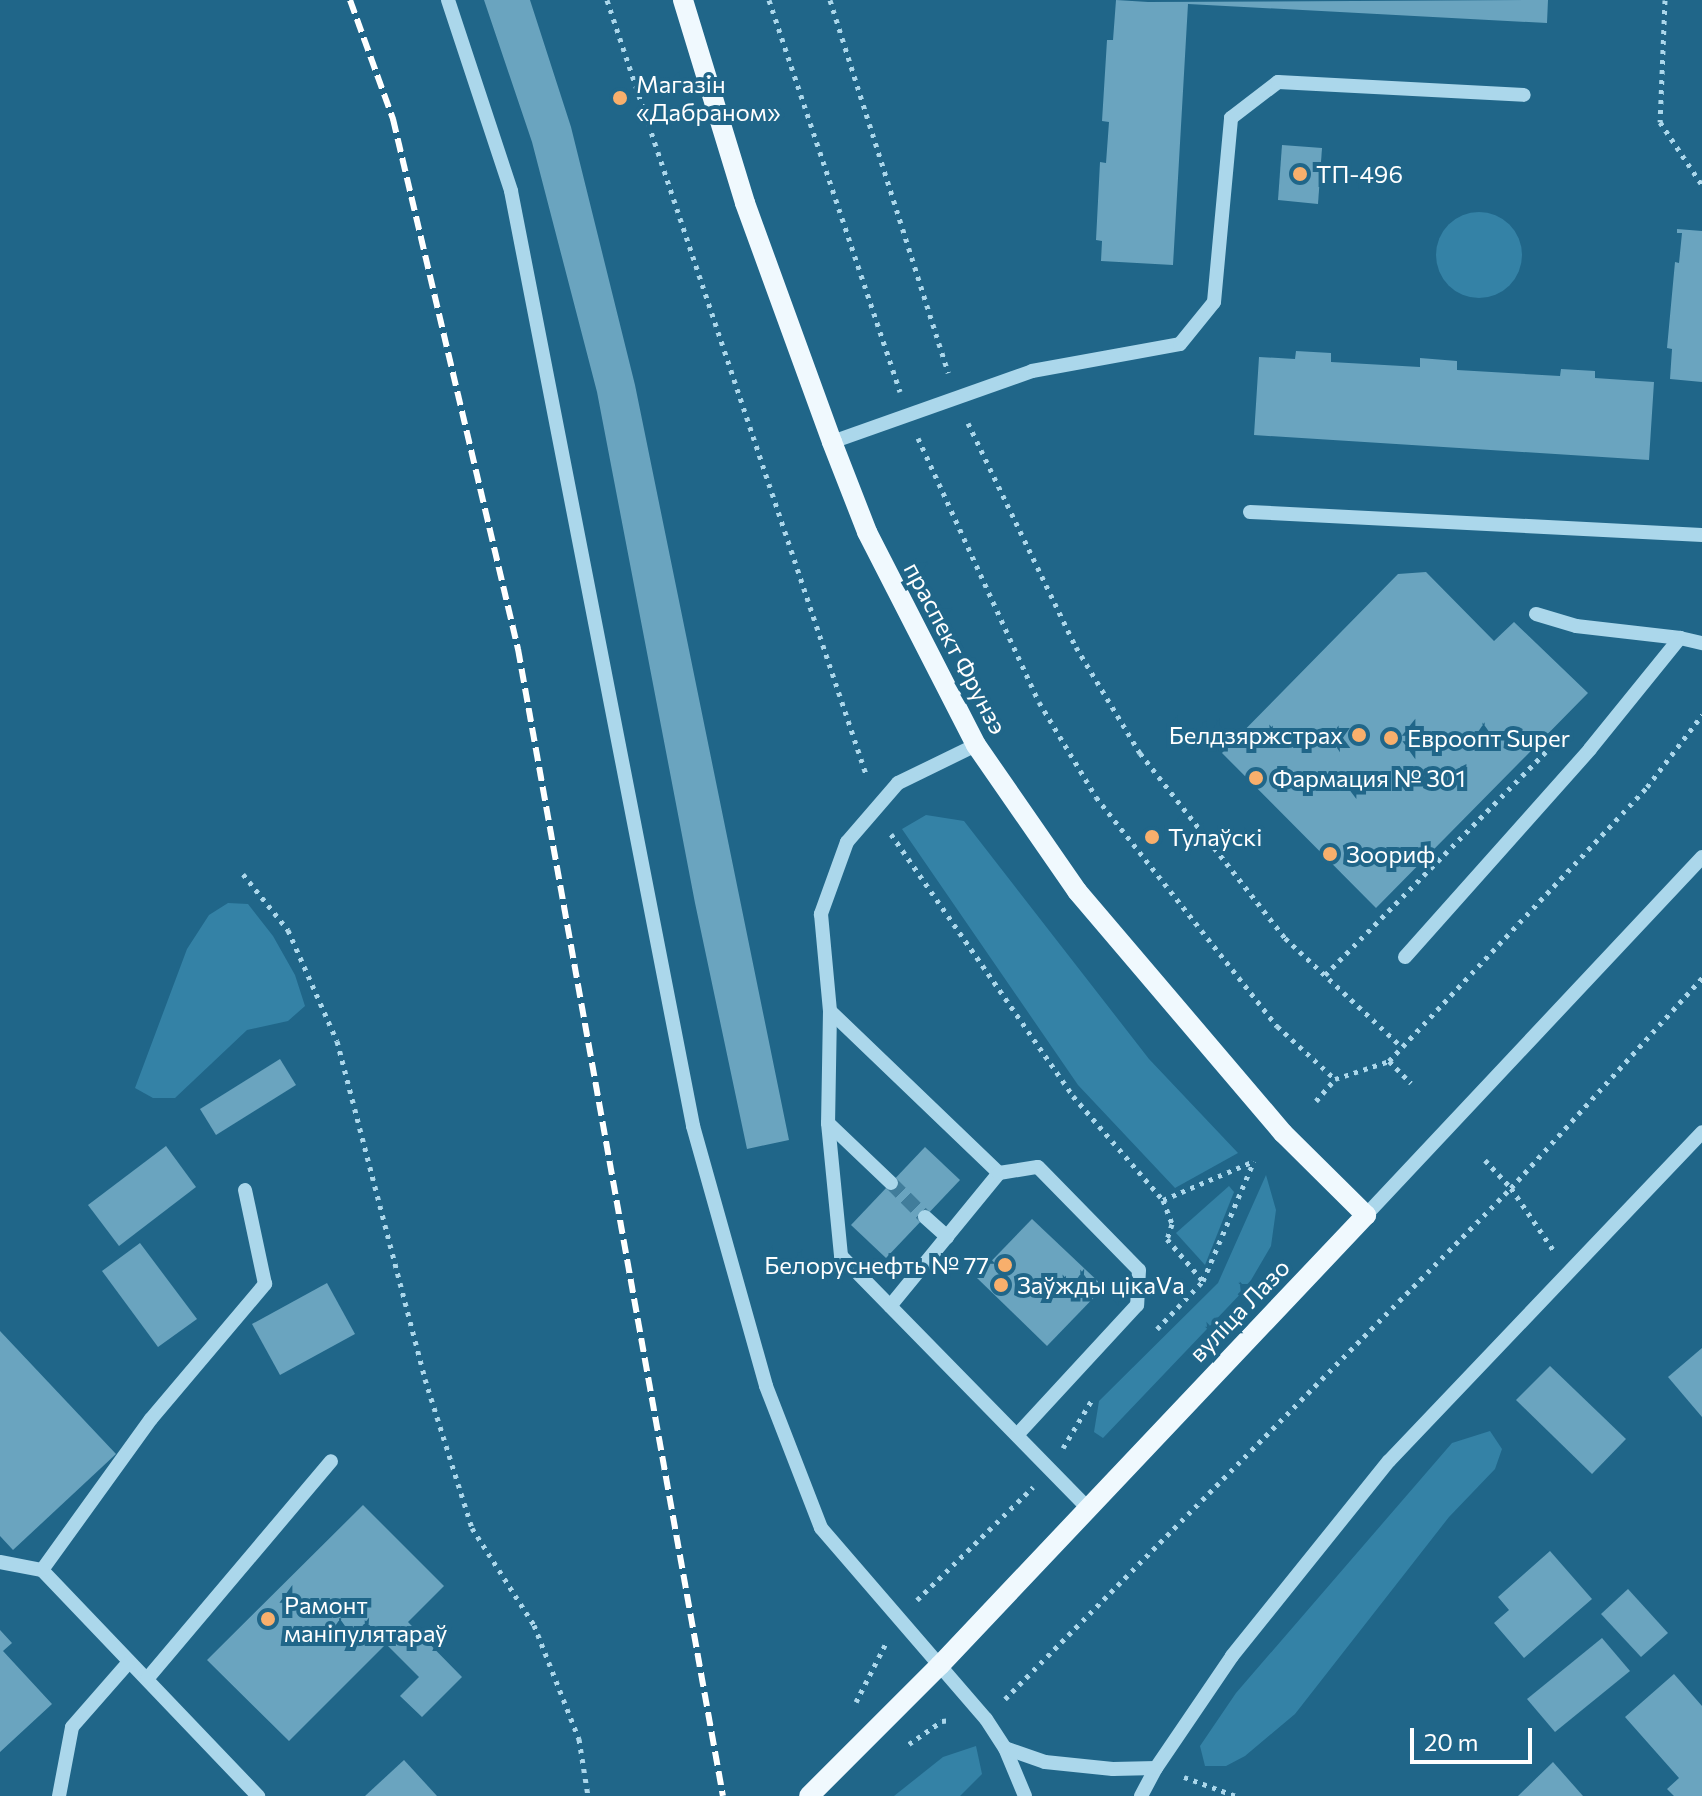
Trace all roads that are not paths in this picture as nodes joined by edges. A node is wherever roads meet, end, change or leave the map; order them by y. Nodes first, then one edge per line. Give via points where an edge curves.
1 (448, 0) edge
2 (683, 0) edge
3 (1524, 95) dead end
4 (832, 442) junction
5 (1250, 512) dead end
6 (1702, 535) edge
7 (1536, 614) dead end
8 (1680, 638) junction
9 (1702, 643) edge
10 (976, 745) junction
11 (1702, 857) edge
12 (1405, 957) dead end
13 (830, 1011) junction
14 (828, 1123) junction
15 (1702, 1132) edge
16 (999, 1173) junction
17 (891, 1183) tunnel mouth
18 (245, 1190) dead end
19 (1366, 1215) junction
20 (925, 1217) tunnel mouth
21 (947, 1237) junction
22 (890, 1306) junction
23 (1017, 1435) junction
24 (331, 1461) dead end
25 (1087, 1507) junction
26 (0, 1562) edge
27 (42, 1570) junction
28 (128, 1663) junction
29 (940, 1665) junction
30 (147, 1679) junction
31 (1005, 1748) junction
32 (1156, 1768) junction
33 (59, 1796) edge
34 (258, 1796) edge
35 (809, 1796) edge
36 (1025, 1796) edge
37 (1141, 1796) edge

1 - 29 street via 511,191 693,1126 766,1386 821,1528
2 - 4 main road, праспект Фрунзэ via 745,203
3 - 4 street via 1278,82 1231,118 1214,302 1180,344 1032,371
4 - 10 main road, праспект Фрунзэ via 867,532
5 - 6 street
7 - 8 street via 1576,626
8 - 9 street
8 - 12 street via 1590,749
10 - 13 street via 898,783 847,842 821,914
10 - 19 main road, праспект Фрунзэ via 1077,891 1283,1133
11 - 19 street, вуліца Лазо
13 - 14 street
13 - 16 street
14 - 17 street
14 - 22 street via 841,1256
15 - 32 street via 1389,1461 1232,1656
16 - 21 street
16 - 23 street via 1038,1167 1139,1270 1137,1305
18 - 27 street via 265,1284 151,1419
19 - 25 main road, вуліца Лазо
20 - 21 street
21 - 22 street
22 - 23 street
23 - 25 street
24 - 30 street
25 - 29 main road, вуліца Лазо
26 - 27 street
27 - 28 street
28 - 30 street
28 - 33 street via 72,1727
29 - 31 street
29 - 35 main road, вуліца Лазо
30 - 34 street
31 - 32 street via 1045,1762
31 - 36 street
32 - 37 street

